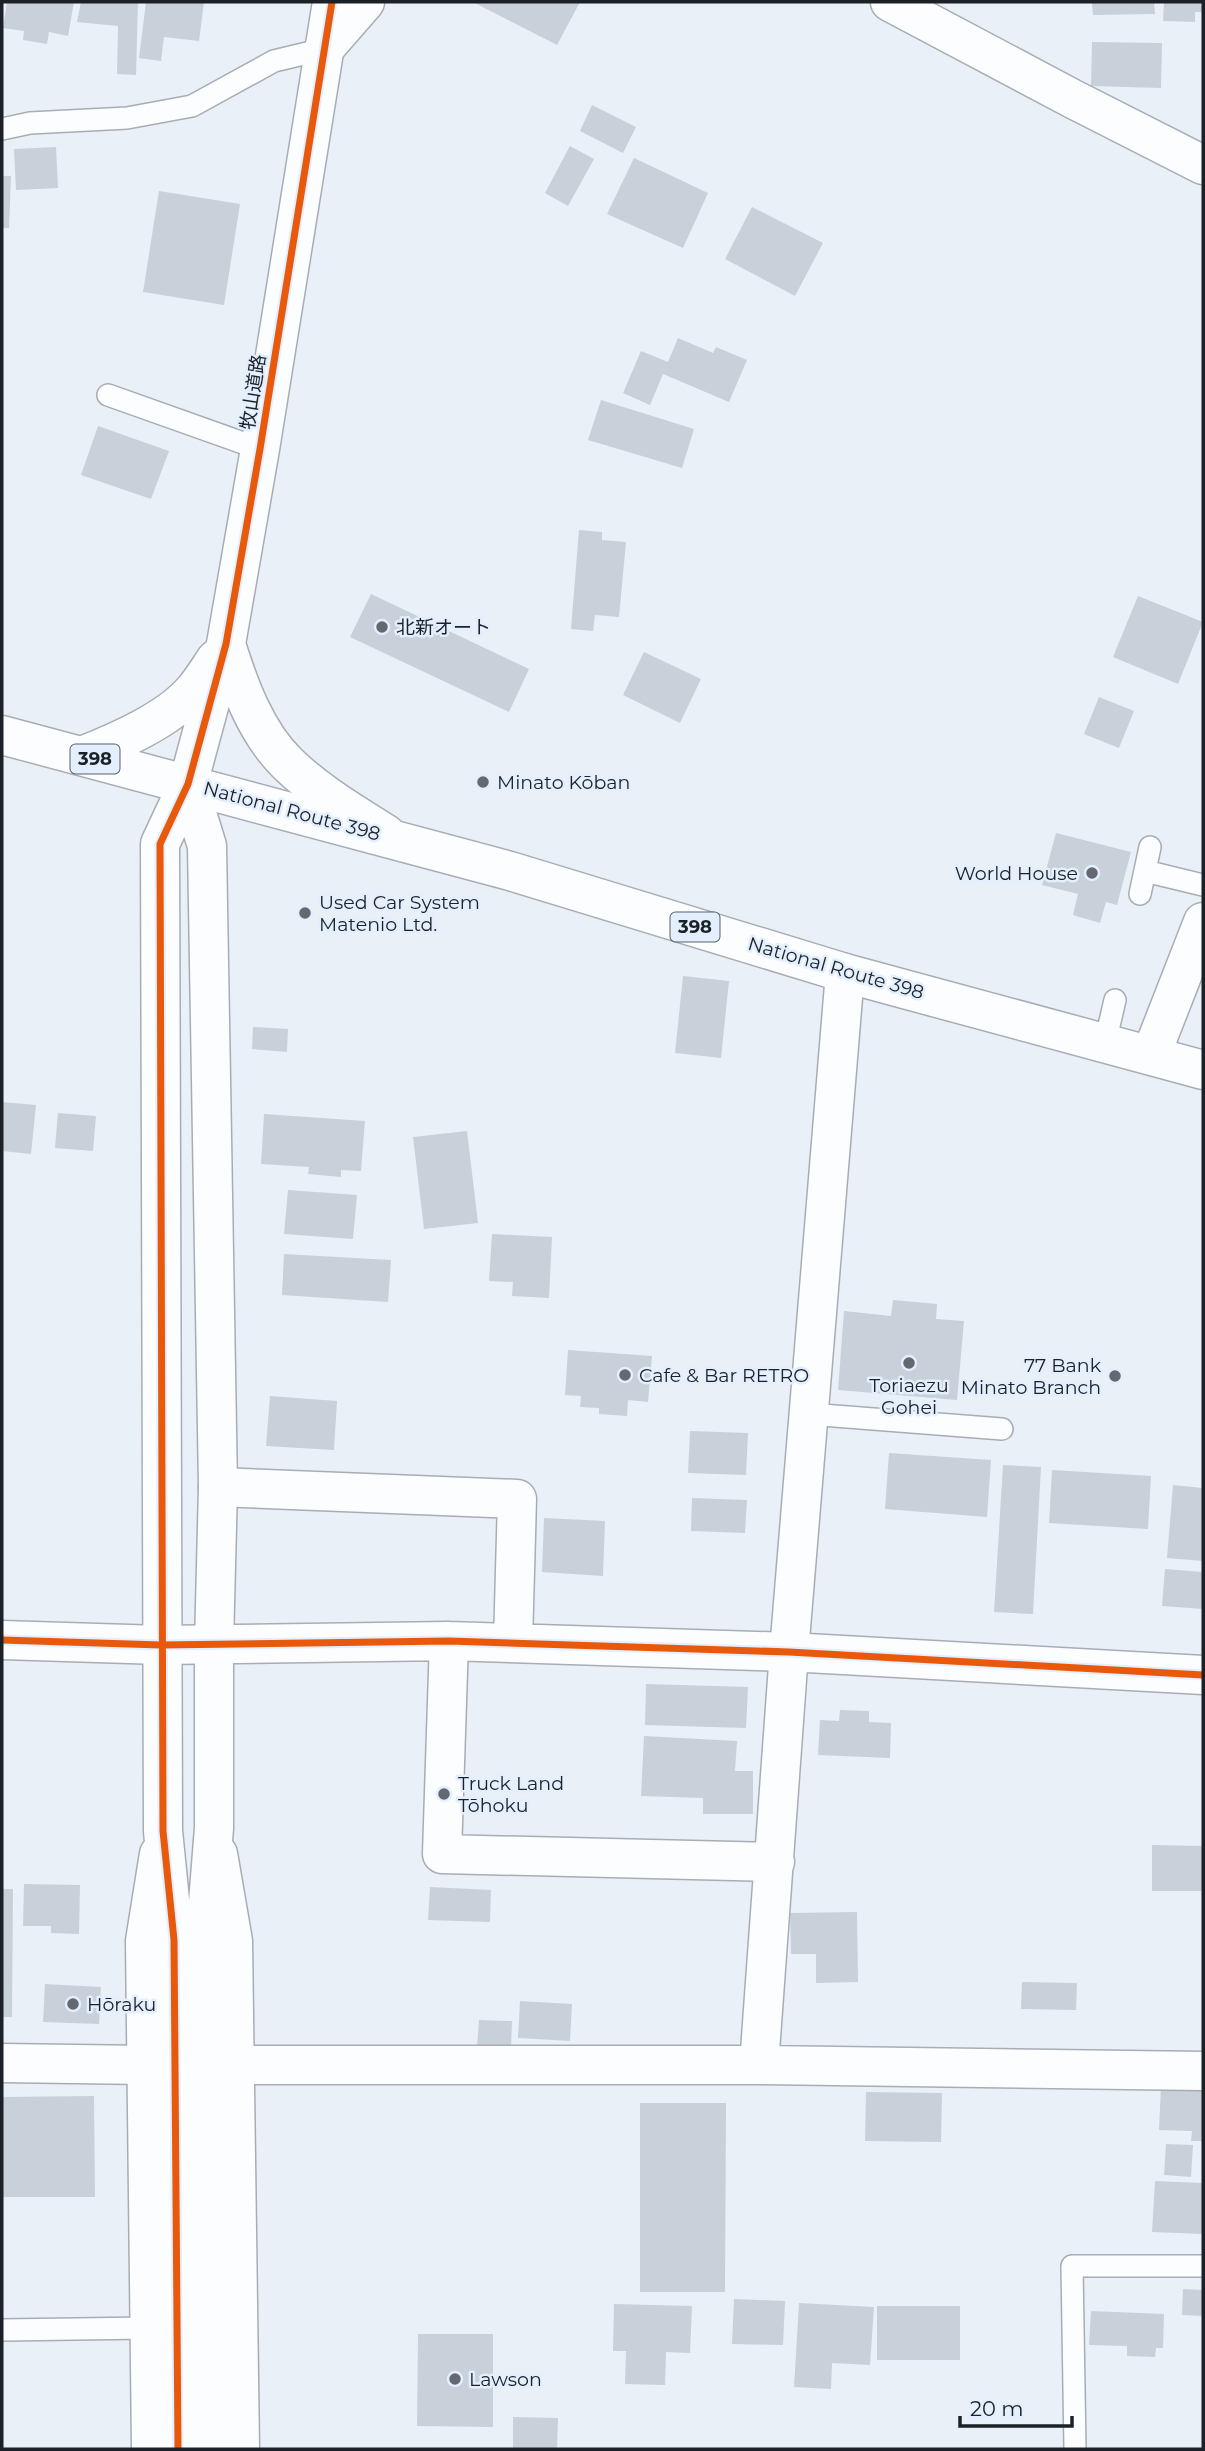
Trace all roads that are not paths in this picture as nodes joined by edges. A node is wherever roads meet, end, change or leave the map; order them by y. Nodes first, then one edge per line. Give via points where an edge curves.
1 (332, 2) edge
2 (365, 2) edge
3 (890, 2) edge
4 (324, 49) junction
5 (2, 129) edge
6 (1203, 165) edge
7 (107, 396) dead end
8 (260, 449) junction
9 (226, 644) junction
10 (2, 735) edge
11 (82, 756) junction
12 (188, 784) junction
13 (391, 838) junction
14 (1150, 847) dead end
15 (1145, 871) junction
16 (1203, 885) edge
17 (1140, 894) dead end
18 (1203, 922) edge
19 (845, 972) junction
20 (1115, 1000) dead end
21 (1105, 1042) junction
22 (1151, 1055) junction
23 (1203, 1070) edge
24 (809, 1414) junction
25 (1002, 1429) dead end
26 (218, 1487) junction
27 (2, 1640) edge
28 (449, 1641) junction
29 (513, 1643) junction
30 (214, 1644) junction
31 (162, 1645) junction
32 (789, 1652) junction
33 (1203, 1675) edge
34 (214, 1828) junction
35 (163, 1831) junction
36 (775, 1862) junction
37 (2, 2063) edge
38 (147, 2065) junction
39 (234, 2065) junction
40 (760, 2065) junction
41 (1203, 2071) edge
42 (1203, 2266) edge
43 (149, 2328) junction
44 (2, 2330) edge
45 (151, 2449) edge
46 (178, 2449) edge
47 (211, 2449) edge
48 (240, 2449) edge
49 (1075, 2449) edge

1 - 4 main road, 牧山道路
2 - 4 main road
3 - 6 main road
4 - 5 lane via 274,61 192,106 127,118 30,123
4 - 8 main road, 牧山道路
7 - 8 lane
8 - 9 main road, 牧山道路
9 - 11 main road via 193,692 161,717
9 - 12 main road, 牧山道路
9 - 13 main road via 240,687 287,763
10 - 11 main road, National Route 398 / 398
11 - 12 main road, National Route 398 / 398
12 - 13 main road, National Route 398 / 398
12 - 26 main road via 207,846
12 - 31 main road, 牧山道路 via 160,844
13 - 19 main road, National Route 398 / 398
14 - 15 lane
15 - 16 lane
15 - 17 lane
18 - 22 main road
19 - 21 main road, National Route 398 / 398
19 - 24 main road
20 - 21 lane
21 - 22 main road, National Route 398 / 398
22 - 23 main road, National Route 398 / 398
24 - 25 lane
24 - 32 main road
26 - 29 main road via 517,1499
26 - 30 main road
27 - 31 main road
28 - 29 main road
28 - 30 main road
28 - 36 main road via 442,1854
29 - 32 main road
30 - 31 main road
30 - 34 main road
31 - 35 main road, 牧山道路
32 - 33 main road
32 - 36 main road
34 - 39 main road via 233,1941
34 - 47 main road via 205,1940
35 - 38 main road via 145,1941
35 - 46 main road via 174,1940
36 - 40 main road
37 - 38 main road
38 - 43 main road
39 - 40 main road
39 - 48 main road
40 - 41 main road
42 - 49 lane via 1072,2266
43 - 44 lane
43 - 45 main road

